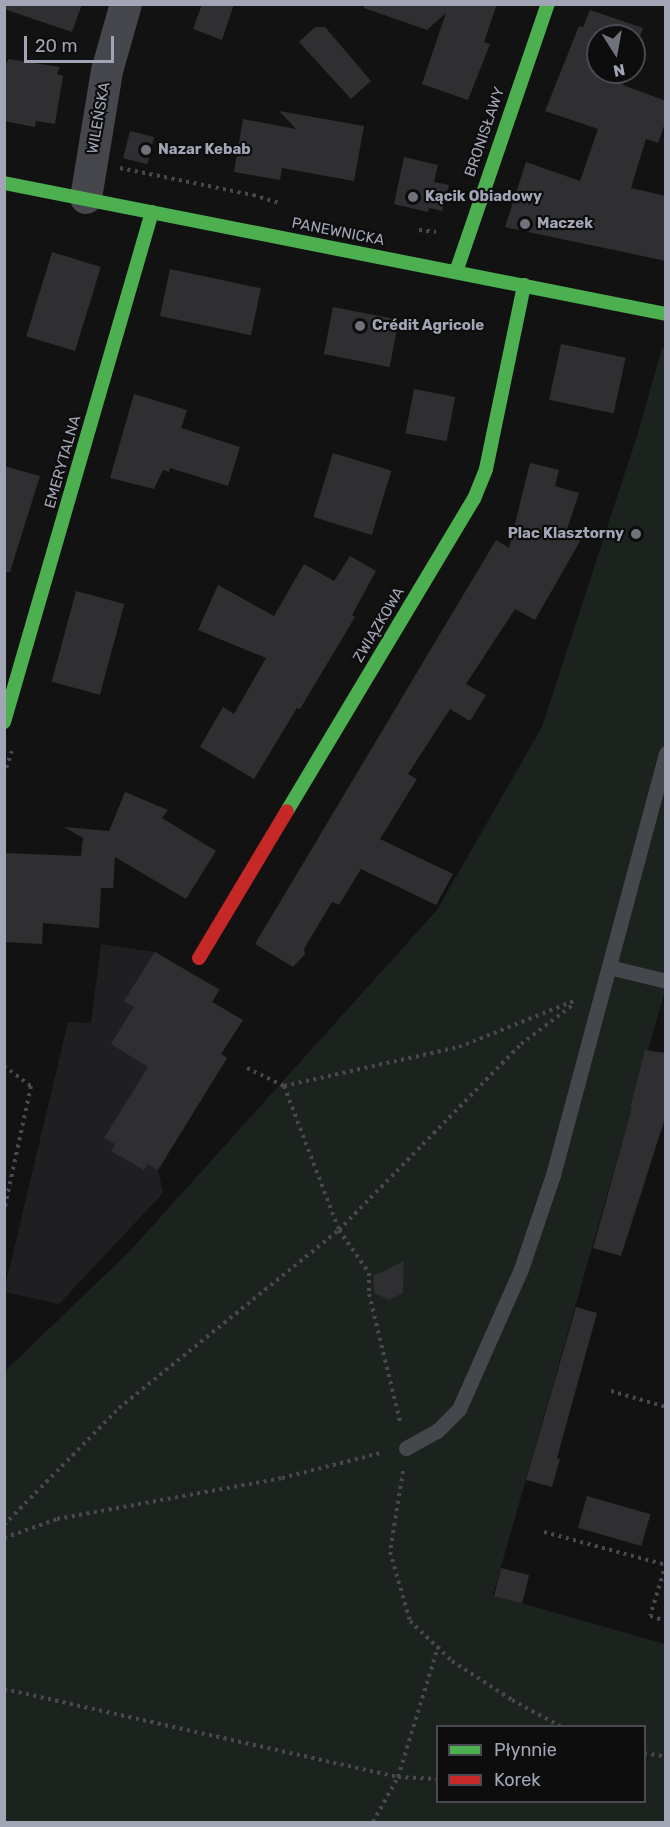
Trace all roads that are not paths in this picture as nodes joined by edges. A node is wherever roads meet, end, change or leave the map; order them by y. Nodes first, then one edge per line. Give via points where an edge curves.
1 (126, 4) edge
2 (548, 4) edge
3 (4, 183) edge
4 (86, 198) junction
5 (152, 212) junction
6 (456, 272) junction
7 (524, 285) junction
8 (666, 314) edge
9 (4, 722) edge
10 (666, 753) edge
11 (199, 958) dead end
12 (609, 967) junction
13 (666, 981) edge
14 (406, 1448) road end

1 - 4 street, WILEŃSKA via 107,70
2 - 6 street, BRONISŁAWY
3 - 4 street, PANEWNICKA
4 - 5 street, PANEWNICKA
5 - 6 street, PANEWNICKA
5 - 9 street, EMERYTALNA
6 - 7 street, PANEWNICKA
7 - 8 street, PANEWNICKA
7 - 11 street, ZWIĄZKOWA via 486,469 474,499
10 - 12 lane
12 - 13 lane
12 - 14 lane via 553,1174 522,1269 459,1409 437,1431

